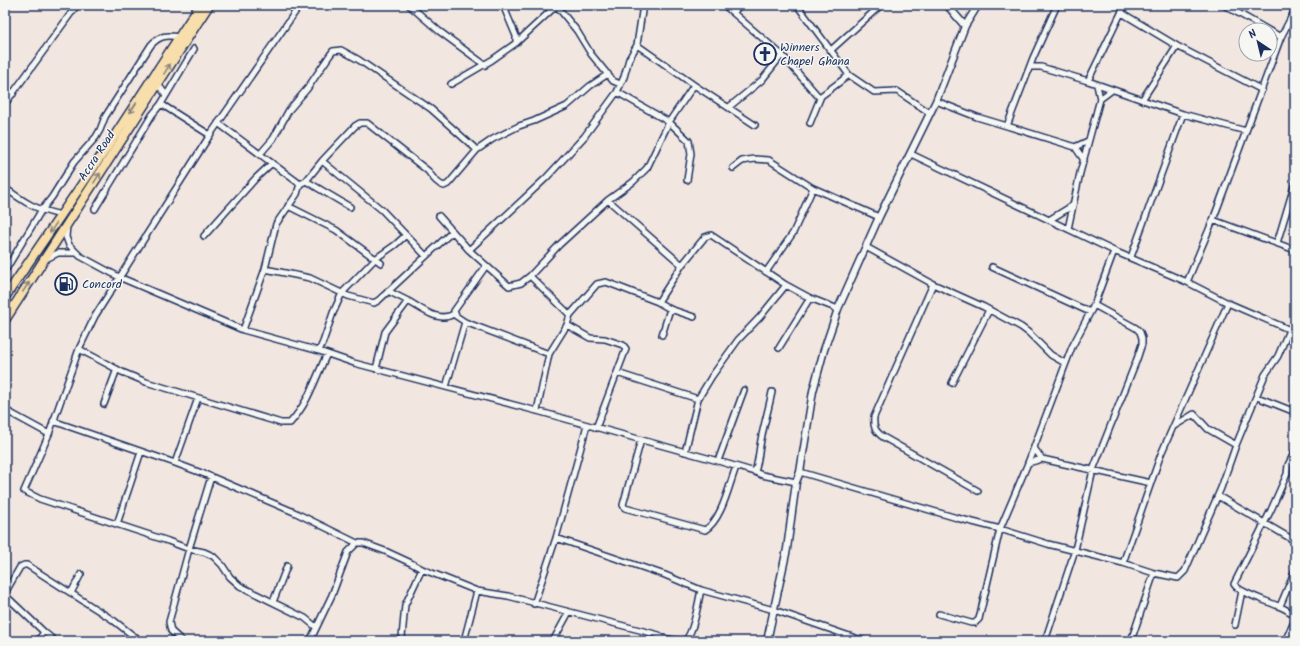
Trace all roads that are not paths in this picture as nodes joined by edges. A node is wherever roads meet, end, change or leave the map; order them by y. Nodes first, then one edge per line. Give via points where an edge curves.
1 (77, 5) edge
2 (200, 5) edge
3 (209, 5) edge
4 (300, 5) edge
5 (409, 5) edge
6 (503, 5) edge
7 (557, 5) edge
8 (643, 5) edge
9 (724, 5) edge
10 (740, 5) edge
11 (798, 5) edge
12 (880, 5) edge
13 (947, 5) edge
14 (978, 5) edge
15 (1057, 5) edge
16 (1125, 5) edge
17 (1224, 5) edge
18 (1295, 10) edge
19 (734, 12) junction
20 (1122, 13) junction
21 (1253, 22) edge
22 (965, 26) junction
23 (1278, 36) edge
24 (179, 37) junction
25 (1281, 38) junction
26 (516, 42) junction
27 (637, 45) junction
28 (1177, 46) junction
29 (194, 49) dead end
30 (831, 50) junction
31 (782, 55) junction
32 (1033, 58) junction
33 (485, 65) junction
34 (1030, 67) junction
35 (1041, 67) junction
36 (608, 74) junction
37 (849, 75) junction
38 (1088, 81) junction
39 (158, 84) junction
40 (451, 84) dead end
41 (620, 84) junction
42 (694, 85) junction
43 (1097, 85) junction
44 (5, 88) edge
45 (1112, 90) junction
46 (1262, 90) junction
47 (617, 92) junction
48 (14, 94) junction
49 (166, 95) junction
50 (820, 96) junction
51 (1100, 100) junction
52 (1142, 100) junction
53 (936, 101) junction
54 (5, 104) edge
55 (160, 104) junction
56 (729, 107) junction
57 (930, 113) junction
58 (1183, 114) junction
59 (669, 122) junction
60 (218, 123) junction
61 (810, 123) dead end
62 (755, 125) dead end
63 (1007, 126) junction
64 (1246, 131) junction
65 (210, 135) junction
66 (1088, 141) junction
67 (1075, 147) junction
68 (477, 150) junction
69 (260, 154) junction
70 (911, 154) junction
71 (1084, 160) junction
72 (322, 161) junction
73 (272, 163) junction
74 (733, 168) dead end
75 (687, 180) dead end
76 (306, 181) junction
77 (1295, 183) edge
78 (300, 184) junction
79 (5, 188) edge
80 (813, 188) junction
81 (608, 200) junction
82 (288, 206) junction
83 (1072, 206) junction
84 (350, 207) dead end
85 (95, 209) dead end
86 (41, 211) junction
87 (61, 215) junction
88 (439, 216) dead end
89 (879, 217) junction
90 (1049, 220) junction
91 (1213, 220) junction
92 (67, 225) junction
93 (1068, 229) junction
94 (452, 232) junction
95 (406, 235) junction
96 (204, 236) dead end
97 (1278, 243) junction
98 (866, 247) junction
99 (469, 250) junction
100 (1295, 250) edge
101 (1114, 251) junction
102 (76, 253) junction
103 (426, 256) junction
104 (1131, 257) junction
105 (44, 259) junction
106 (375, 259) junction
107 (381, 263) dead end
108 (682, 265) junction
109 (486, 266) junction
110 (992, 267) dead end
111 (265, 269) junction
112 (5, 271) edge
113 (766, 272) junction
114 (530, 276) junction
115 (119, 278) junction
116 (1187, 282) junction
117 (933, 284) junction
118 (786, 285) junction
119 (388, 291) junction
120 (342, 293) junction
121 (5, 297) edge
122 (810, 298) junction
123 (408, 301) junction
124 (658, 302) junction
125 (1228, 303) junction
126 (1094, 305) junction
127 (670, 309) junction
128 (838, 309) junction
129 (988, 310) junction
130 (1090, 312) junction
131 (454, 314) junction
132 (570, 315) junction
133 (694, 317) dead end
134 (5, 320) edge
135 (465, 322) junction
136 (567, 325) junction
137 (243, 330) junction
138 (1289, 330) junction
139 (1295, 332) edge
140 (662, 335) dead end
141 (779, 348) dead end
142 (79, 349) junction
143 (318, 351) junction
144 (327, 354) junction
145 (549, 354) junction
146 (1066, 364) junction
147 (117, 369) junction
148 (376, 369) junction
149 (617, 373) junction
150 (952, 383) dead end
151 (446, 387) junction
152 (744, 390) dead end
153 (772, 392) dead end
154 (1257, 397) junction
155 (198, 398) junction
156 (698, 400) junction
157 (104, 404) dead end
158 (5, 410) edge
159 (537, 411) junction
160 (1295, 412) edge
161 (53, 421) junction
162 (587, 425) junction
163 (1174, 426) junction
164 (596, 428) junction
165 (49, 434) junction
166 (641, 440) junction
167 (1236, 445) junction
168 (1034, 448) junction
169 (1295, 451) edge
170 (141, 452) junction
171 (685, 452) junction
172 (1042, 459) junction
173 (718, 461) junction
174 (175, 463) junction
175 (1028, 463) junction
176 (736, 467) junction
177 (1094, 470) junction
178 (755, 472) junction
179 (800, 472) junction
180 (211, 478) junction
181 (796, 482) junction
182 (1151, 483) junction
183 (978, 491) dead end
184 (1218, 496) junction
185 (1265, 522) junction
186 (117, 524) junction
187 (1000, 529) junction
188 (556, 538) junction
189 (1295, 541) edge
190 (358, 543) junction
191 (189, 549) junction
192 (1075, 550) junction
193 (1123, 563) junction
194 (287, 566) dead end
195 (422, 570) junction
196 (1295, 571) edge
197 (1154, 573) junction
198 (81, 574) dead end
199 (701, 590) junction
200 (477, 591) junction
201 (1242, 591) junction
202 (71, 593) junction
203 (5, 594) edge
204 (273, 602) junction
205 (534, 604) junction
206 (1280, 606) junction
207 (774, 610) junction
208 (569, 612) junction
209 (939, 614) dead end
210 (1295, 615) edge
211 (1295, 620) edge
212 (1235, 625) dead end
213 (316, 627) junction
214 (44, 632) junction
215 (840, 633) junction
216 (402, 637) dead end
217 (663, 640) edge
218 (38, 641) edge
219 (55, 641) edge
220 (140, 641) edge
221 (182, 641) edge
222 (310, 641) edge
223 (464, 641) edge
224 (553, 641) edge
225 (680, 641) edge
226 (684, 641) edge
227 (767, 641) edge
228 (837, 641) edge
229 (864, 641) edge
230 (1045, 641) edge
231 (1131, 641) edge
232 (1285, 641) edge

1 - 48 street
2 - 24 highway, Accra Road
39 -> 3 highway, Accra Road
4 - 60 street
5 - 33 street
6 - 26 street
7 - 26 street
7 - 36 street
8 - 27 street
9 - 19 street
10 - 19 street
11 - 30 street
12 - 30 street
13 - 22 street
14 - 22 street
15 - 32 street
16 - 20 street
17 - 21 street
18 - 25 street
19 - 31 street
20 - 28 street
20 - 38 street
22 - 53 street
23 - 25 street
24 - 86 street via 164,35 151,45 93,141 74,162
24 -> 87 highway, Accra Road
25 - 46 street
26 - 33 street
27 - 41 street
27 - 42 street
28 - 46 street
28 - 52 street
29 - 49 street
30 - 37 street
31 - 50 street via 814,93
31 - 56 street via 762,80
32 - 34 street
32 - 35 street
33 - 40 street
34 - 35 street
34 - 63 street
35 - 38 street
36 - 41 street
36 - 68 street via 567,106 507,131
37 - 50 street
37 - 57 street via 874,92 897,91
38 - 43 street
39 - 49 street
92 -> 39 highway, Accra Road
41 - 47 street
42 - 56 street
42 - 59 street
43 - 45 street
43 - 51 street
44 - 48 street
45 - 51 street
45 - 52 street
46 - 64 street
47 - 59 street
47 - 99 street via 584,137 546,178
48 - 54 street
49 - 55 street
50 - 61 street
51 - 66 street
52 - 58 street
53 - 57 street
53 - 63 street
55 - 65 street
55 - 85 street
56 - 62 street
57 - 70 street
58 - 64 street
58 - 104 street
59 - 75 street via 689,141
59 - 81 street via 647,168
60 - 65 street
60 - 69 street
63 - 67 street
64 - 91 street
65 - 115 street
66 - 67 street
66 - 71 street
67 - 71 street
68 - 69 street via 410,94 356,58 336,50 289,110 273,139
68 - 72 street via 444,186 373,128 360,123
69 - 73 street
70 - 89 street
70 - 90 street
71 - 83 street
72 - 76 street
72 - 95 street via 382,210
73 - 78 street
73 - 96 street
74 - 80 street via 742,161 769,160
76 - 78 street
76 - 84 street
77 - 97 street
78 - 82 street via 297,194
79 - 86 street via 26,204
80 - 89 street
80 - 113 street via 793,233
81 - 108 street
81 - 114 street via 559,244
82 - 106 street via 336,230
82 - 111 street via 276,224
83 - 90 street
83 - 93 street
86 - 87 street
86 - 112 street
87 -> 121 highway, Accra Road
88 - 94 street
89 - 98 street
90 - 93 street
91 - 97 street
91 - 116 street
92 - 102 street via 66,237
92 - 105 highway, Accra Road
93 - 101 street
94 - 99 street
94 - 103 street
95 - 103 street
95 - 106 street
97 - 100 street
98 - 117 street
98 - 128 street
99 - 109 street
101 - 104 street
101 - 126 street
102 - 105 street via 58,252
102 - 115 street
103 - 119 street
104 - 116 street
134 -> 105 highway, Accra Road
106 - 107 street
106 - 120 street
108 - 113 street via 705,237 711,235
108 - 124 street
109 - 114 street via 509,286
109 - 131 street
110 - 130 street
111 - 120 street via 310,278
111 - 137 street
113 - 118 street
114 - 132 street
115 - 137 street
115 - 142 street via 95,316
116 - 125 street
117 - 129 street
117 - 183 street via 873,424 883,437
118 - 122 street
118 - 156 street via 738,340
119 - 120 street via 374,303
119 - 123 street
120 - 143 street
122 - 128 street
122 - 141 street
123 - 131 street via 438,318
123 - 148 street via 385,332
124 - 127 street
124 - 132 street via 601,282
125 - 138 street
125 - 163 street
126 - 130 street
126 - 177 street via 1136,328 1142,338 1137,360
127 - 133 street
127 - 140 street
128 - 179 street via 813,391
129 - 146 street via 1021,327 1051,355
129 - 150 street
130 - 146 street
131 - 135 street
132 - 136 street
135 - 145 street
135 - 151 street
136 - 145 street
136 - 149 street via 590,338 605,339 623,345 626,348 625,353
137 - 143 street
138 - 139 street
138 - 154 street via 1278,356 1265,375
142 - 147 street
142 - 161 street
143 - 144 street
144 - 148 street
144 - 155 street via 313,389 290,424
145 - 159 street
146 - 168 street
147 - 155 street via 146,382
147 - 157 street
148 - 151 street
149 - 156 street
149 - 164 street
151 - 159 street
152 - 173 street
153 - 178 street
154 - 160 street
154 - 167 street
155 - 174 street
156 - 171 street
158 - 165 street
159 - 162 street
161 - 165 street
161 - 170 street
162 - 164 street
162 - 188 street
163 - 167 street via 1194,414 1208,429
163 - 182 street
164 - 166 street
165 - 186 street via 24,491 40,500
166 - 171 street
166 - 176 street via 623,505 625,508 705,530 711,526 722,506
167 - 184 street
168 - 172 street
168 - 175 street
169 - 185 street
170 - 174 street
170 - 186 street
171 - 173 street
172 - 175 street
172 - 177 street
173 - 176 street
174 - 180 street
175 - 187 street
176 - 178 street
177 - 182 street
177 - 192 street
178 - 181 street
179 - 181 street
179 - 187 street
180 - 190 street via 294,512
180 - 191 street
181 - 207 street via 787,549
182 - 193 street
184 - 185 street
184 - 197 street via 1185,571 1178,578
185 - 189 street
185 - 201 street via 1234,582
186 - 191 street
187 - 192 street
187 - 209 street via 977,621 970,623
188 - 199 street
188 - 205 street
190 - 195 street via 385,551
190 - 213 street via 348,552 332,595
191 - 204 street via 213,556 240,586
191 - 221 street via 169,622 170,631
192 - 193 street
192 - 230 street
193 - 197 street
194 - 204 street
195 - 200 street
195 - 216 street via 405,605
196 - 206 street
197 - 231 street
198 - 202 street
199 - 207 street
199 - 226 street via 694,621
200 - 205 street via 508,596
200 - 223 street
201 - 206 street
201 - 212 street
202 - 203 street via 24,565 20,567
202 - 220 street
203 - 214 street
204 - 213 street via 305,618
205 - 208 street
206 - 210 street
207 - 215 street
207 - 227 street
208 - 217 street via 659,635
208 - 224 street
211 - 232 street
213 - 222 street
214 - 218 street
214 - 219 street
215 - 228 street
215 - 229 street
217 - 225 street

